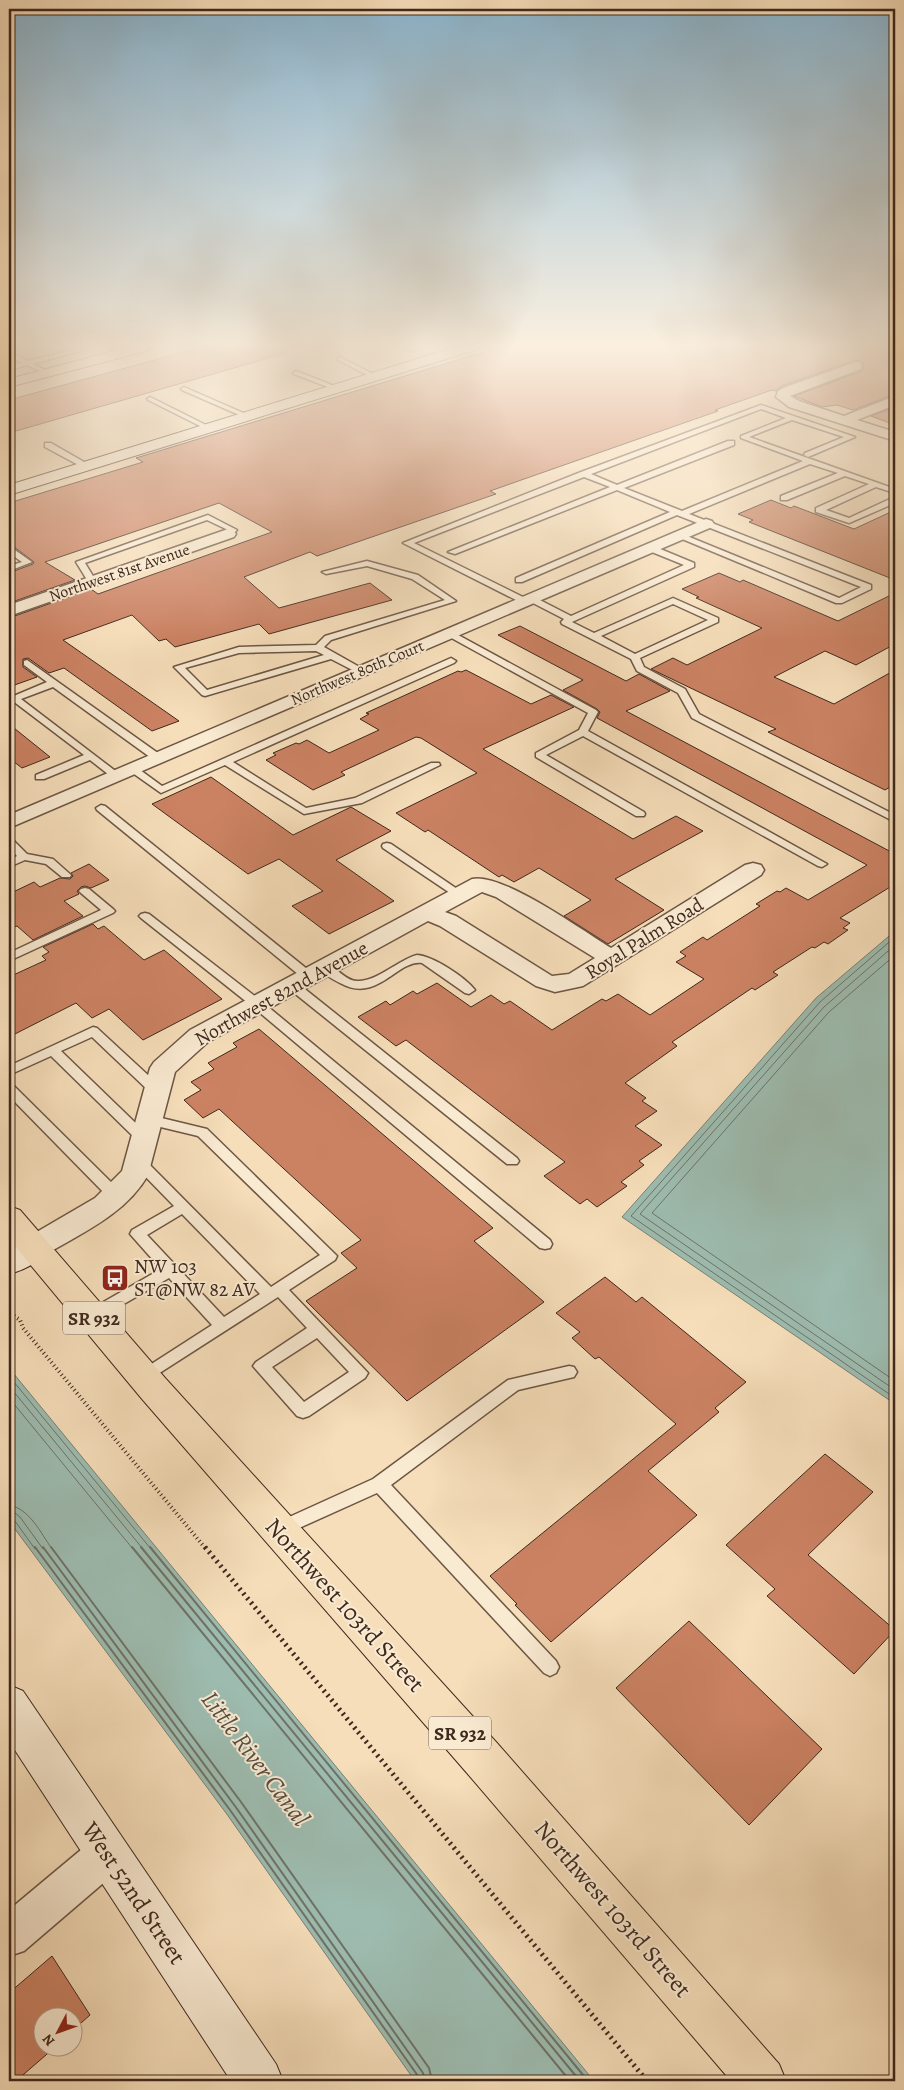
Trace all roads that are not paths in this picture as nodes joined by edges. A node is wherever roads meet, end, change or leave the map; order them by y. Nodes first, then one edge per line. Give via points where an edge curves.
1 (49, 445) edge
2 (155, 445) edge
3 (662, 445) edge
4 (727, 445) edge
5 (767, 445) edge
6 (835, 445) edge
7 (809, 458) junction
8 (87, 466) junction
9 (845, 473) junction
10 (584, 474) junction
11 (876, 484) junction
12 (615, 487) junction
13 (9, 490) edge
14 (895, 491) edge
15 (784, 498) dead end
16 (895, 500) edge
17 (679, 513) junction
18 (706, 524) junction
19 (228, 534) joint
20 (679, 536) junction
21 (650, 548) junction
22 (9, 550) edge
23 (452, 552) dead end
24 (9, 568) edge
25 (326, 572) dead end
26 (519, 580) dead end
27 (92, 581) junction
28 (528, 600) junction
29 (9, 610) edge
30 (571, 619) junction
31 (449, 633) junction
32 (594, 636) junction
33 (318, 648) junction
34 (331, 656) junction
35 (635, 657) junction
36 (451, 661) dead end
37 (27, 663) dead end
38 (360, 671) junction
39 (54, 683) junction
40 (583, 732) junction
41 (91, 756) junction
42 (158, 758) junction
43 (225, 761) junction
44 (435, 766) dead end
45 (125, 772) junction
46 (40, 777) dead end
47 (101, 808) dead end
48 (640, 814) dead end
49 (895, 819) edge
50 (9, 822) edge
51 (9, 842) edge
52 (387, 846) dead end
53 (24, 857) junction
54 (9, 864) edge
55 (822, 864) dead end
56 (753, 870) dead end
57 (66, 875) dead end
58 (85, 891) dead end
59 (460, 895) junction
60 (426, 913) junction
61 (145, 916) dead end
62 (9, 957) edge
63 (611, 958) junction
64 (308, 976) junction
65 (469, 990) dead end
66 (257, 1004) junction
67 (52, 1050) junction
68 (9, 1071) edge
69 (9, 1089) edge
70 (157, 1092) junction
71 (144, 1140) junction
72 (512, 1161) dead end
73 (115, 1195) junction
74 (184, 1207) junction
75 (9, 1218) edge
76 (545, 1244) dead end
77 (21, 1255) edge
78 (171, 1270) junction
79 (275, 1292) junction
80 (92, 1316) junction
81 (223, 1326) junction
82 (318, 1329) junction
83 (569, 1372) dead end
84 (144, 1377) junction
85 (379, 1484) junction
86 (278, 1530) junction
87 (550, 1667) dead end
88 (9, 1705) edge
89 (108, 1854) junction
90 (9, 1936) edge
91 (259, 2081) edge
92 (762, 2081) edge

1 - 8 lane
2 - 8 street
3 - 10 lane
4 - 12 lane
5 - 7 lane
6 - 7 lane
7 - 9 lane
7 - 17 lane
8 - 13 street
9 - 11 lane
9 - 15 lane
10 - 12 lane
10 - 28 lane via 407,543
11 - 14 lane
11 - 16 lane via 819,510 849,521
12 - 17 lane
12 - 23 lane
17 - 18 lane
17 - 26 lane
18 - 20 street, Northwest 80th Court
18 - 20 lane via 868,586 839,601
19 - 27 street, Northwest 81st Avenue
19 - 27 lane via 233,530 208,517 80,562
20 - 21 street, Northwest 80th Court
21 - 28 street, Northwest 80th Court
21 - 30 lane via 691,565
22 - 24 lane via 28,562
25 - 33 lane via 368,563 415,577 452,601 328,638
27 - 29 street, Northwest 81st Avenue
28 - 30 lane
28 - 31 street, Northwest 80th Court
30 - 32 lane via 565,622
31 - 38 street, Northwest 80th Court
31 - 40 lane via 593,712
32 - 35 lane
32 - 35 lane via 673,601 715,620
33 - 34 lane
33 - 34 lane via 239,650 179,667 205,692
34 - 38 lane
35 - 49 lane via 640,669 682,691 695,716
36 - 43 lane
37 - 39 lane
38 - 42 street, Northwest 80th Court
39 - 41 lane via 14,698
39 - 42 lane
40 - 48 lane via 539,754
40 - 55 lane
41 - 45 lane
41 - 46 lane
42 - 45 street, Northwest 80th Court
43 - 44 lane via 304,811 358,801
43 - 45 lane via 162,790
45 - 50 street, Northwest 80th Court
47 - 64 lane
51 - 53 lane
52 - 59 lane
53 - 54 lane
53 - 57 lane via 49,861
56 - 63 street, Royal Palm Road
58 - 62 lane via 108,911
59 - 60 street, Northwest 82nd Avenue
59 - 63 street, Northwest 82nd Avenue via 480,884 504,892
60 - 63 street, Royal Palm Road via 448,921 544,981 555,984 575,981
60 - 64 street, Northwest 82nd Avenue
61 - 66 lane
64 - 65 lane via 358,986 372,983 416,958 425,959
64 - 66 street, Northwest 82nd Avenue
64 - 72 lane
66 - 70 street, Northwest 82nd Avenue via 199,1036 163,1068
66 - 76 lane
67 - 68 lane
67 - 70 lane via 94,1031
67 - 71 lane
69 - 73 lane
70 - 71 street, Northwest 82nd Avenue
71 - 73 street, Northwest 82nd Avenue via 134,1175
71 - 74 lane
71 - 79 lane via 202,1132 330,1256
73 - 77 street, Northwest 82nd Avenue via 105,1205
74 - 78 lane via 137,1234
74 - 79 lane
75 - 77 main road, Northwest 103rd Street / SR 932
77 - 80 main road, Northwest 103rd Street / SR 932
78 - 80 lane
78 - 81 lane
79 - 81 lane
79 - 82 lane
80 - 84 main road, Northwest 103rd Street / SR 932
81 - 84 lane
82 - 82 lane via 360,1373 303,1411 261,1366
83 - 85 lane via 514,1385
84 - 86 main road, Northwest 103rd Street / SR 932
85 - 86 lane
85 - 87 lane
86 - 92 main road, Northwest 103rd Street / SR 932 via 489,1766
88 - 89 street, West 52nd Street
89 - 90 street
89 - 91 street, West 52nd Street

